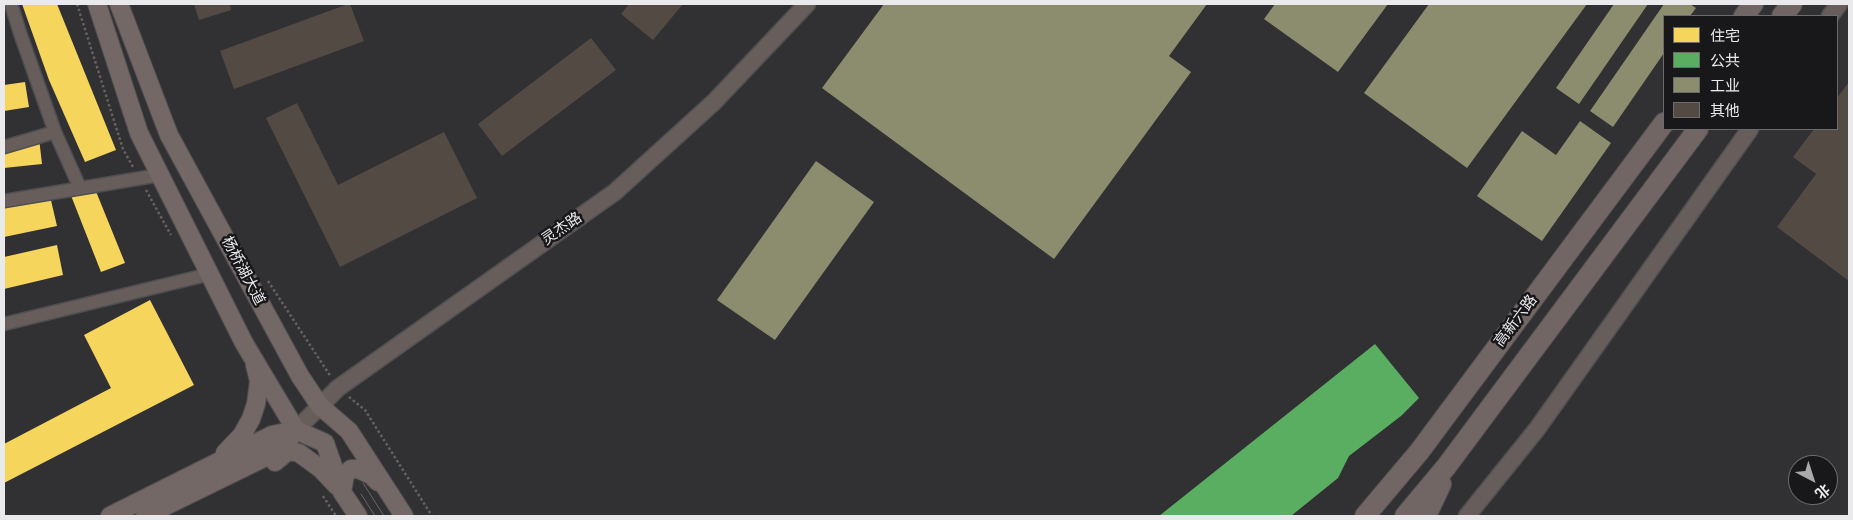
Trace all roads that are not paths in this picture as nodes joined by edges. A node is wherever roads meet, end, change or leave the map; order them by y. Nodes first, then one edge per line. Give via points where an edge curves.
1 (11, 4) edge
2 (97, 4) edge
3 (119, 4) edge
4 (807, 4) edge
5 (1753, 4) edge
6 (1792, 4) edge
7 (1838, 4) edge
8 (1745, 15) edge
9 (1783, 15) edge
10 (1831, 15) edge
11 (1663, 124) edge
12 (1697, 130) edge
13 (1749, 130) edge
14 (55, 132) junction
15 (4, 147) edge
16 (160, 175) junction
17 (80, 188) junction
18 (4, 201) edge
19 (210, 274) junction
20 (4, 324) edge
21 (252, 355) junction
22 (320, 406) junction
23 (296, 430) junction
24 (1456, 453) junction
25 (214, 473) junction
26 (342, 492) junction
27 (390, 494) junction
28 (110, 516) edge
29 (145, 516) edge
30 (358, 516) edge
31 (404, 516) edge
32 (1365, 516) edge
33 (1405, 516) edge
34 (1426, 516) edge
35 (1467, 516) edge

1 - 14 street
2 - 16 main road, 杨桥湖大道 via 140,133
3 - 22 main road, 杨桥湖大道 via 169,135 300,376
4 - 22 street, 灵杰路 via 714,102 615,192 338,388
5 - 8 main road
6 - 9 main road
7 - 10 street
11 - 32 main road, 高新六路 via 1419,452
12 - 24 main road, 高新六路
13 - 35 street via 1538,429
14 - 15 street
14 - 17 street
16 - 17 street
16 - 19 main road, 杨桥湖大道
17 - 18 street
19 - 20 street
19 - 21 main road, 杨桥湖大道
21 - 23 main road, 杨桥湖大道
21 - 25 main road via 259,381 252,419
22 - 23 street, 灵杰路
22 - 27 main road, 杨桥湖大道 via 349,431
23 - 25 main road via 272,435
23 - 26 main road via 325,443
24 - 33 main road, 高新六路
24 - 34 main road
25 - 26 main road via 271,466 288,451 299,453 321,469
25 - 28 main road
25 - 29 main road
26 - 27 main road via 345,475 351,469 358,469 371,475
26 - 30 main road
27 - 31 main road, 杨桥湖大道

